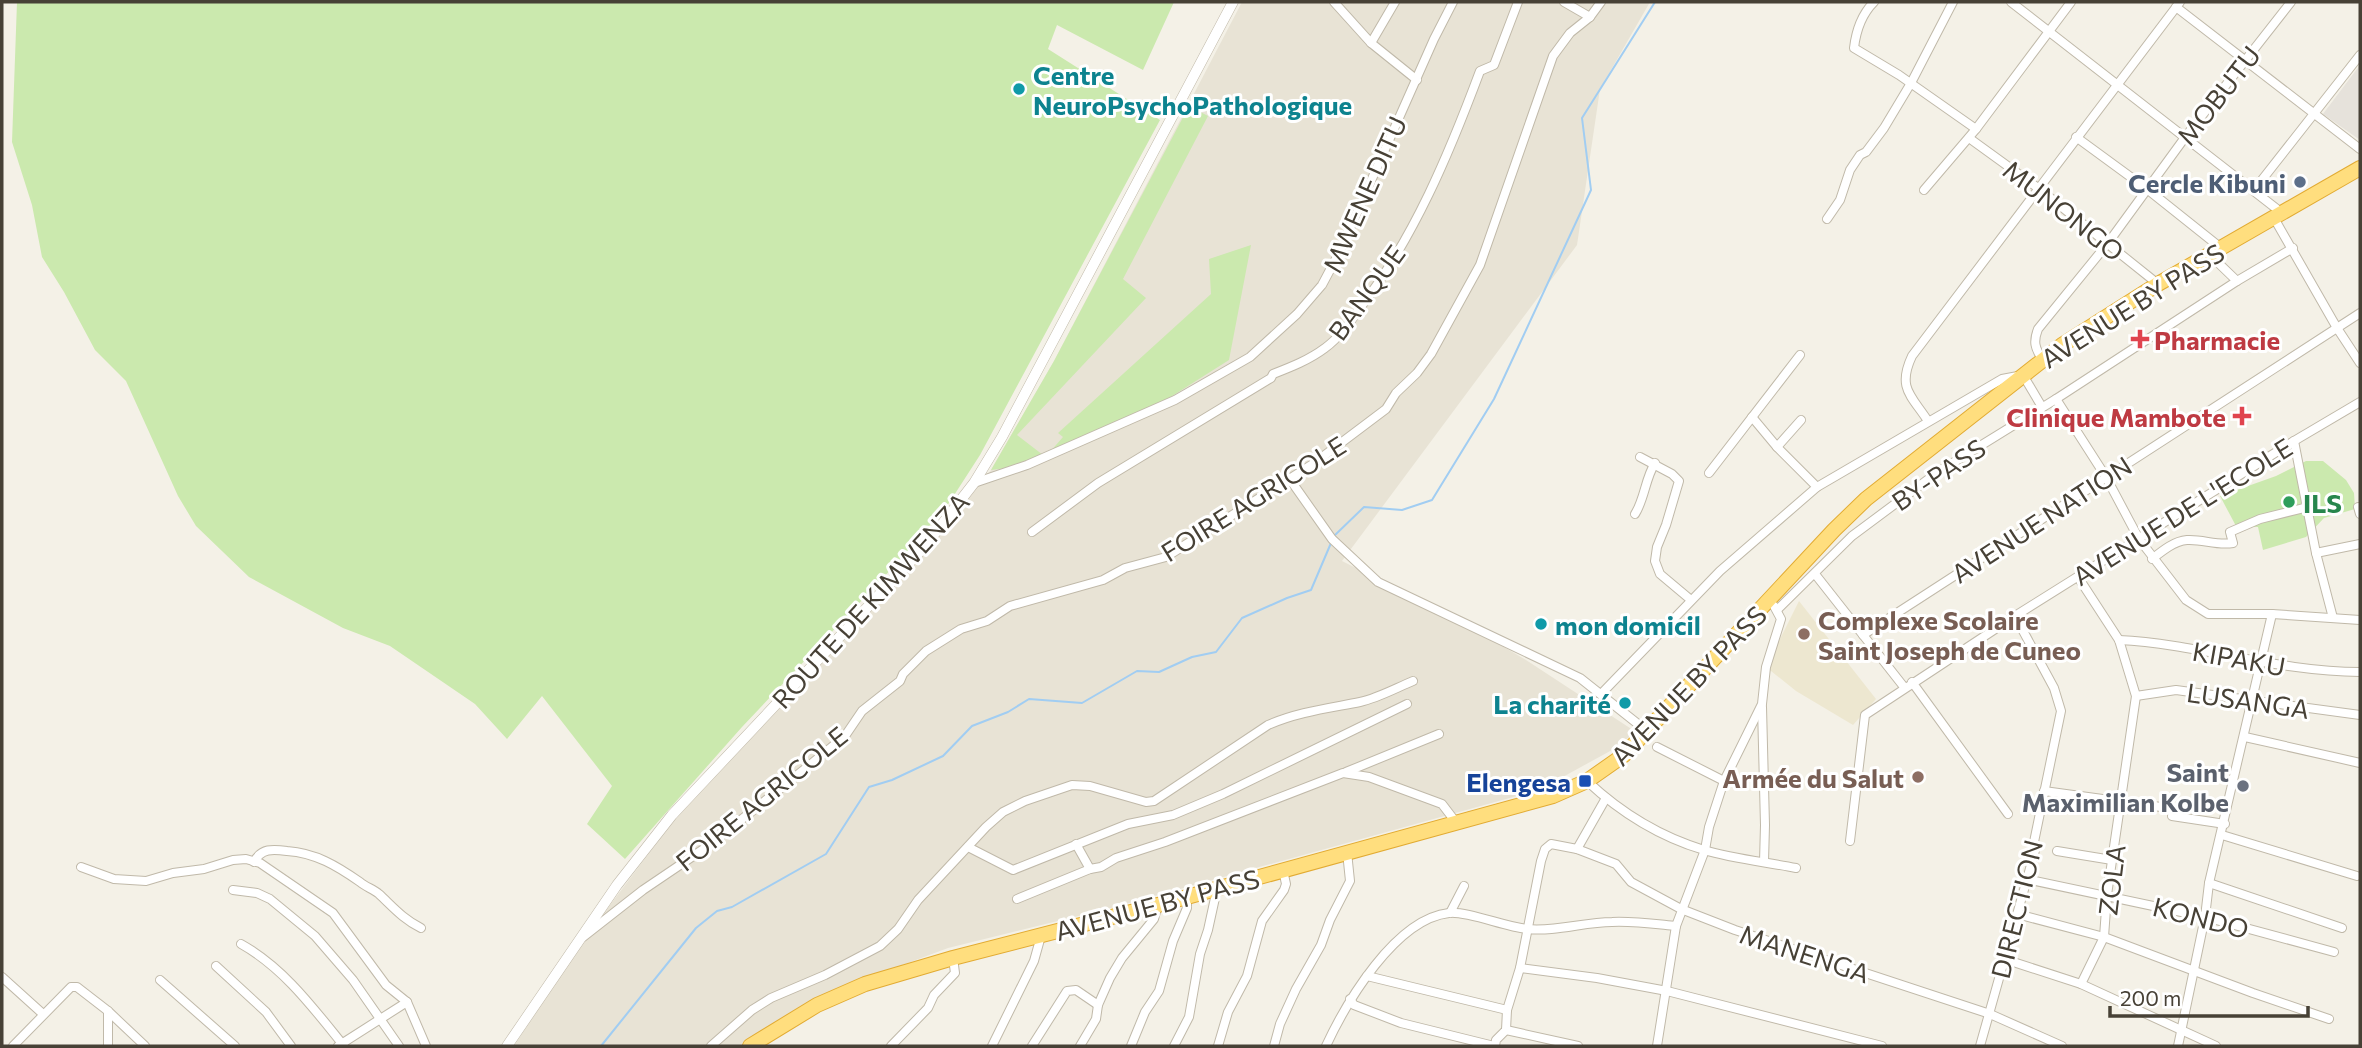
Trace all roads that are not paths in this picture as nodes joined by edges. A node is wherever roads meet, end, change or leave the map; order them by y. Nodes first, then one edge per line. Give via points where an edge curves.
1 (1233, 2) edge
2 (1336, 2) edge
3 (1395, 2) edge
4 (1453, 2) edge
5 (1518, 2) edge
6 (1564, 2) edge
7 (1601, 2) edge
8 (1874, 2) edge
9 (1953, 2) edge
10 (2011, 2) edge
11 (2071, 2) edge
12 (2291, 2) edge
13 (2178, 4) edge
14 (1590, 17) junction
15 (2050, 31) junction
16 (1371, 43) junction
17 (2360, 55) edge
18 (2245, 61) junction
19 (1416, 80) junction
20 (1910, 83) junction
21 (2117, 84) junction
22 (2315, 113) junction
23 (1976, 129) junction
24 (2186, 136) junction
25 (2076, 137) junction
26 (1969, 138) junction
27 (2360, 149) edge
28 (2360, 168) edge
29 (2038, 188) junction
30 (2147, 189) junction
31 (1924, 190) dead end
32 (2254, 190) junction
33 (2278, 215) junction
34 (1827, 219) dead end
35 (2108, 243) junction
36 (2293, 248) junction
37 (2216, 251) junction
38 (2237, 281) junction
39 (2158, 284) junction
40 (2360, 313) edge
41 (2337, 328) junction
42 (1800, 355) dead end
43 (2042, 359) junction
44 (2360, 363) edge
45 (2023, 375) junction
46 (2056, 399) junction
47 (2360, 402) edge
48 (2042, 407) junction
49 (1752, 417) junction
50 (1801, 419) dead end
51 (1928, 421) junction
52 (2294, 441) junction
53 (1777, 447) junction
54 (1640, 457) dead end
55 (1655, 463) junction
56 (1709, 472) dead end
57 (2105, 477) junction
58 (1289, 478) junction
59 (974, 483) junction
60 (1817, 487) junction
61 (2308, 507) junction
62 (1635, 514) dead end
63 (1032, 532) dead end
64 (2139, 539) junction
65 (2360, 544) edge
66 (2316, 553) junction
67 (2152, 559) junction
68 (1815, 574) junction
69 (2078, 577) junction
70 (1691, 600) junction
71 (1774, 606) junction
72 (2272, 614) junction
73 (2015, 616) junction
74 (2333, 618) junction
75 (2360, 620) edge
76 (1863, 635) junction
77 (2119, 640) junction
78 (2260, 663) junction
79 (2360, 672) edge
80 (1413, 681) dead end
81 (1908, 685) junction
82 (1602, 693) junction
83 (2136, 696) junction
84 (2252, 701) junction
85 (1407, 704) dead end
86 (1762, 704) junction
87 (2360, 715) edge
88 (1648, 732) junction
89 (1439, 734) dead end
90 (2245, 737) junction
91 (1657, 747) dead end
92 (2360, 763) edge
93 (1343, 773) junction
94 (1587, 781) junction
95 (1724, 781) junction
96 (2044, 791) junction
97 (1606, 797) junction
98 (2121, 801) junction
99 (2008, 814) dead end
100 (1455, 821) junction
101 (2225, 824) junction
102 (2222, 835) junction
103 (1850, 841) dead end
104 (1076, 844) junction
105 (968, 847) junction
106 (1577, 849) junction
107 (1705, 850) junction
108 (2057, 851) dead end
109 (1347, 852) junction
110 (2112, 860) junction
111 (254, 862) junction
112 (1764, 862) junction
113 (81, 867) dead end
114 (1796, 868) dead end
115 (1090, 869) junction
116 (1283, 870) junction
117 (2357, 876) dead end
118 (2026, 879) junction
119 (2209, 883) junction
120 (1464, 886) dead end
121 (233, 890) dead end
122 (2107, 895) junction
123 (1188, 896) junction
124 (1215, 898) dead end
125 (1017, 899) dead end
126 (1158, 905) junction
127 (1681, 909) junction
128 (1450, 913) junction
129 (2017, 914) junction
130 (2205, 916) junction
131 (1676, 926) junction
132 (421, 928) dead end
133 (2342, 928) dead end
134 (1528, 929) junction
135 (1041, 936) junction
136 (2104, 937) junction
137 (580, 940) junction
138 (241, 944) dead end
139 (2334, 952) dead end
140 (953, 958) junction
141 (2004, 959) junction
142 (216, 966) dead end
143 (1520, 968) junction
144 (2193, 971) junction
145 (1367, 976) junction
146 (2, 977) edge
147 (160, 980) dead end
148 (2081, 984) junction
149 (1667, 991) junction
150 (1350, 999) junction
151 (407, 1002) junction
152 (1098, 1005) junction
153 (1507, 1010) junction
154 (108, 1011) junction
155 (43, 1014) junction
156 (1990, 1014) junction
157 (380, 1017) junction
158 (2329, 1019) dead end
159 (1506, 1030) junction
160 (2182, 1031) junction
161 (761, 1044) edge
162 (13, 1046) edge
163 (108, 1046) edge
164 (145, 1046) edge
165 (235, 1046) edge
166 (291, 1046) edge
167 (341, 1046) edge
168 (399, 1046) edge
169 (426, 1046) edge
170 (506, 1046) edge
171 (711, 1046) edge
172 (891, 1046) edge
173 (992, 1046) edge
174 (1032, 1046) edge
175 (1080, 1046) edge
176 (1131, 1046) edge
177 (1174, 1046) edge
178 (1218, 1046) edge
179 (1274, 1046) edge
180 (1326, 1046) edge
181 (1494, 1046) edge
182 (1578, 1046) edge
183 (1657, 1046) edge
184 (1882, 1046) edge
185 (1980, 1046) edge
186 (2062, 1046) edge
187 (2178, 1046) edge
188 (2216, 1046) edge

1 - 59 street, ROUTE DE KIMWENZA
2 - 16 street
3 - 16 street
4 - 19 street, MWENE DITU
5 - 63 street, BANQUE via 1494,65 1480,71 1457,132 1389,270 1343,330 1324,349 1273,374 1098,483
6 - 14 street
7 - 14 street, FOIRE AGRICOLE
8 - 20 street via 1865,11 1854,48
9 - 20 street
10 - 15 street
11 - 15 street
12 - 18 street, MOBUTU
13 - 18 street
13 - 21 street
14 - 58 street, FOIRE AGRICOLE via 1553,56 1480,265 1431,354 1386,409
15 - 21 street
15 - 23 street
16 - 19 street
17 - 22 street
18 - 22 street
18 - 24 street, MOBUTU
19 - 59 street, MWENE DITU via 1324,282 1297,314 1252,355 1175,400 1027,465
20 - 23 street
20 - 34 street via 1872,145 1850,170 1840,200
21 - 24 street
21 - 25 street
22 - 27 street
22 - 32 street
23 - 26 street
24 - 30 street, MOBUTU
24 - 32 street
25 - 29 street
25 - 30 street
26 - 29 street, MUNONGO
26 - 31 street
28 - 33 highway, AVENUE BY PASS
29 - 35 street, MUNONGO
29 - 51 street via 1906,368 1905,386
30 - 35 street, MOBUTU
30 - 37 street
32 - 33 street
33 - 36 street
33 - 37 highway, AVENUE BY PASS
35 - 39 street, MUNONGO
35 - 43 street, MOBUTU via 2038,329 2035,347
36 - 38 street, BY-PASS
36 - 41 street
37 - 38 street
37 - 39 highway, AVENUE BY PASS
38 - 46 street, BY-PASS
39 - 43 highway, AVENUE BY PASS
40 - 41 street, AVENUE NATION
41 - 44 street
41 - 57 street, AVENUE NATION
42 - 49 street
43 - 45 highway, AVENUE BY PASS
45 - 48 street
45 - 51 street via 2002,379
45 - 71 highway, AVENUE BY PASS via 1866,499
46 - 48 street, BY-PASS
46 - 57 street
47 - 52 street, AVENUE DE L'ECOLE
48 - 68 street, BY-PASS via 1877,515
49 - 53 street
49 - 56 street
50 - 53 street
51 - 60 street
52 - 61 street
52 - 64 street, AVENUE DE L'ECOLE
53 - 60 street
54 - 55 street
55 - 62 street
55 - 70 street via 1679,481 1655,561 1660,575
57 - 64 street
57 - 76 street, AVENUE NATION
58 - 82 street via 1330,536 1378,582 1560,668
58 - 137 street, FOIRE AGRICOLE via 1164,558 1010,606 926,651 900,681 862,711 834,746
59 - 137 street, ROUTE DE KIMWENZA via 925,546 672,815
60 - 70 street
61 - 66 street
61 - 67 street via 2230,532 2233,543 2185,540
64 - 67 street
64 - 69 street, AVENUE DE L'ECOLE
65 - 66 street
66 - 74 street
67 - 72 street via 2186,600 2208,614
68 - 71 street, BY-PASS
68 - 76 street
69 - 73 street, AVENUE DE L'ECOLE
69 - 77 street, ZOLA
70 - 82 street
71 - 86 street via 1780,623 1766,667
71 - 88 highway, AVENUE BY PASS
72 - 74 street
72 - 78 street
73 - 81 street, AVENUE DE L'ECOLE
73 - 96 street, DIRECTION via 2059,699 2060,723
74 - 75 street
76 - 81 street
77 - 78 street, KIPAKU
77 - 83 street, ZOLA
78 - 79 street, KIPAKU
78 - 84 street
80 - 105 street via 1363,701 1268,725 1154,802 1081,785 1025,801 1003,813
81 - 99 street
81 - 103 street, AVENUE DE L'ECOLE via 1864,716
82 - 88 street
83 - 84 street, LUSANGA via 2176,690
83 - 98 street, ZOLA
84 - 87 street, LUSANGA
84 - 90 street
85 - 104 street via 1223,794 1173,815 1128,824
86 - 95 street
86 - 112 street
88 - 94 highway, AVENUE BY PASS via 1612,766
89 - 93 street
90 - 92 street
90 - 101 street
91 - 95 street
93 - 100 street via 1369,777 1442,804
93 - 115 street
94 - 97 street
94 - 100 highway, AVENUE BY PASS via 1553,796
95 - 107 street
96 - 98 street
96 - 118 street, DIRECTION via 2036,848
97 - 106 street
97 - 107 street via 1669,837
98 - 101 street via 2173,810 2172,816
98 - 110 street, ZOLA
100 - 109 highway, AVENUE BY PASS
101 - 102 street
102 - 117 street
102 - 119 street
104 - 105 street via 1013,870
104 - 115 street
105 - 171 street via 880,946 771,998
106 - 127 street, MANENGA via 1616,864 1631,882
106 - 134 street, MANENGA via 1548,846
107 - 112 street
107 - 127 street
108 - 110 street
109 - 116 highway, AVENUE BY PASS
109 - 179 street via 1350,881 1296,989
110 - 122 street, ZOLA
111 - 113 street via 233,860 146,881 114,879
111 - 132 street via 260,853 274,849 323,859 377,892 402,918
111 - 151 street via 327,908 386,985
112 - 114 street
115 - 125 street
116 - 123 highway, AVENUE BY PASS
116 - 178 street via 1284,890 1262,921 1247,976 1228,1012
118 - 122 street, KONDO
118 - 129 street, DIRECTION
119 - 130 street
119 - 133 street
120 - 128 street
121 - 157 street via 257,893 297,919 327,949
122 - 130 street, KONDO
122 - 136 street, ZOLA
123 - 126 highway, AVENUE BY PASS
123 - 176 street via 1159,991
124 - 177 street via 1190,1012
126 - 135 highway, AVENUE BY PASS
126 - 152 street via 1154,919 1119,962
127 - 131 street
127 - 156 street, MANENGA
128 - 134 street
128 - 145 street via 1401,937
129 - 136 street
129 - 141 street, DIRECTION
130 - 139 street, KONDO
130 - 144 street
131 - 134 street via 1611,922
131 - 149 street
134 - 143 street
135 - 140 highway, AVENUE BY PASS
135 - 173 street via 1034,961
136 - 144 street
136 - 148 street, ZOLA
137 - 170 street, ROUTE DE KIMWENZA
138 - 167 street via 283,975
140 - 161 highway, AVENUE BY PASS via 846,991
140 - 172 street via 955,973
141 - 148 street
141 - 156 street, DIRECTION
142 - 166 street via 265,1012
143 - 149 street
143 - 153 street
144 - 158 street
144 - 160 street
145 - 150 street
145 - 153 street
146 - 155 street
147 - 165 street
148 - 160 street
149 - 183 street
149 - 184 street
150 - 180 street
150 - 181 street via 1401,1023
151 - 157 street
151 - 169 street
152 - 174 street via 1076,990 1067,991
152 - 175 street via 1096,1019
153 - 159 street
154 - 155 street via 71,987
154 - 163 street
154 - 164 street
155 - 162 street
156 - 185 street, DIRECTION
156 - 186 street, MANENGA
157 - 167 street
157 - 168 street
159 - 181 street
159 - 182 street
160 - 187 street
160 - 188 street

